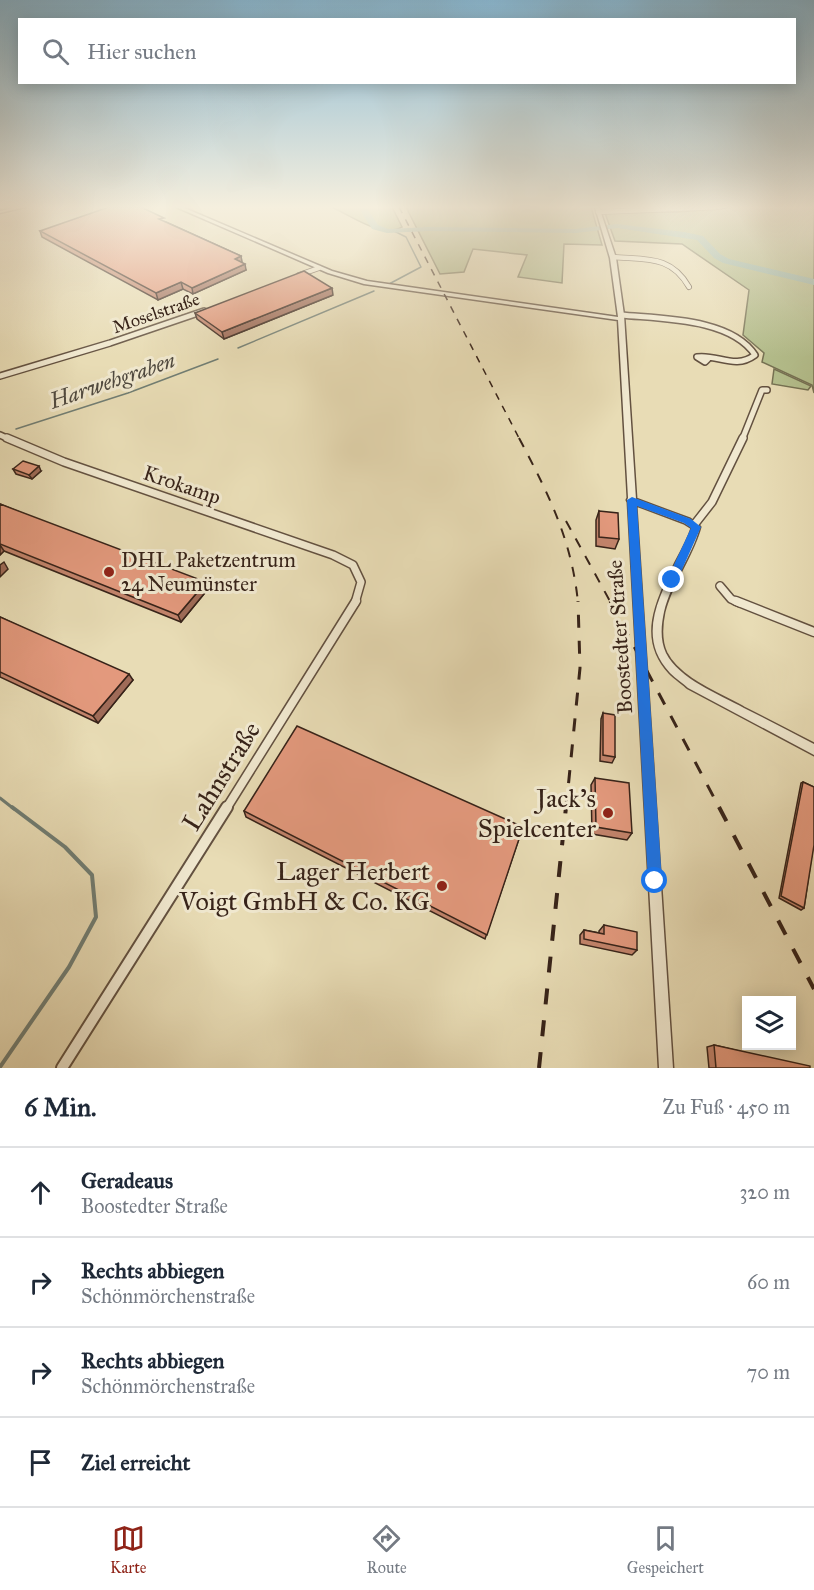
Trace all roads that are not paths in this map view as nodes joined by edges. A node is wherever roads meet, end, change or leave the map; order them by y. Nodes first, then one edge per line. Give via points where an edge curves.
1 (293, 257) edge
2 (613, 257) joint
3 (319, 268) junction
4 (293, 277) edge
5 (689, 287) dead end
6 (208, 309) edge
7 (621, 317) junction
8 (708, 359) dead end
9 (0, 376) edge
10 (767, 390) dead end
11 (0, 435) edge
12 (632, 500) junction
13 (694, 525) junction
14 (353, 565) joint
15 (720, 586) dead end
16 (814, 632) edge
17 (814, 750) edge
18 (62, 1068) edge
19 (666, 1068) edge

1 - 3 street
2 - 5 street via 665,262 679,270
2 - 7 street, Boostedter Straße
3 - 4 street
3 - 7 street via 395,289
6 - 9 street, Moselstraße
7 - 8 street via 730,333 749,344 755,355 741,362
7 - 12 street, Boostedter Straße
10 - 13 street via 762,390 705,514
11 - 14 street, Krokamp via 64,462
12 - 13 street
12 - 19 street, Boostedter Straße
13 - 17 street via 696,529 658,613 656,635 661,653 675,673 692,685
14 - 18 street, Lahnstraße via 361,582 355,604
15 - 16 street via 730,599

